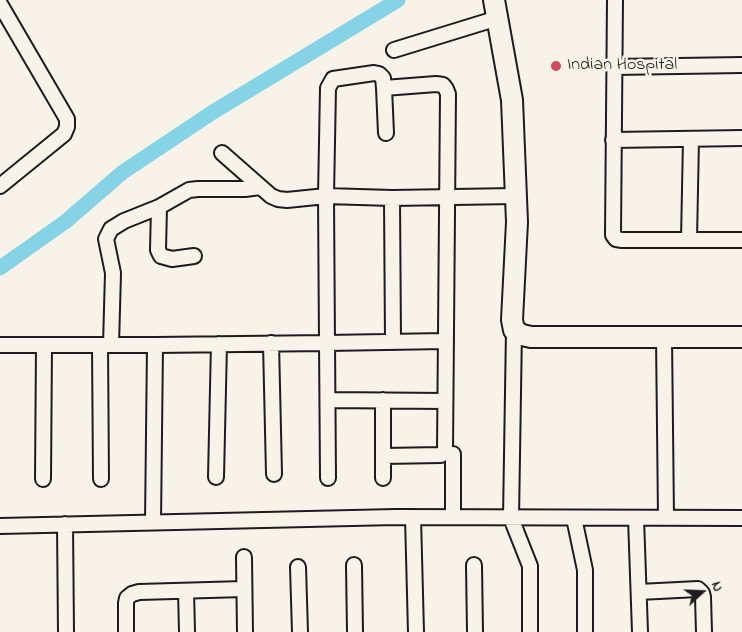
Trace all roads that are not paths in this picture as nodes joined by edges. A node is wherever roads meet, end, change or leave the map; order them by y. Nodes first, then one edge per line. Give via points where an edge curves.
1 (615, 0) edge
2 (0, 4) edge
3 (496, 9) edge
4 (394, 50) dead end
5 (742, 64) edge
6 (614, 67) junction
7 (384, 88) junction
8 (386, 133) dead end
9 (742, 138) edge
10 (691, 139) junction
11 (613, 140) junction
12 (222, 153) dead end
13 (0, 186) edge
14 (260, 187) junction
15 (326, 196) junction
16 (515, 196) junction
17 (447, 197) junction
18 (392, 198) junction
19 (159, 207) junction
20 (689, 240) junction
21 (742, 240) edge
22 (194, 256) dead end
23 (514, 330) junction
24 (664, 337) junction
25 (742, 337) edge
26 (393, 341) junction
27 (445, 341) junction
28 (327, 342) junction
29 (271, 343) junction
30 (219, 344) junction
31 (0, 345) edge
32 (44, 345) junction
33 (106, 345) junction
34 (155, 345) junction
35 (328, 400) junction
36 (383, 400) junction
37 (444, 401) junction
38 (453, 454) dead end
39 (383, 456) junction
40 (274, 474) dead end
41 (216, 477) dead end
42 (328, 478) dead end
43 (383, 478) dead end
44 (43, 479) dead end
45 (101, 479) dead end
46 (413, 517) junction
47 (453, 518) junction
48 (511, 518) junction
49 (574, 518) junction
50 (636, 518) junction
51 (666, 518) junction
52 (742, 518) edge
53 (153, 522) junction
54 (65, 524) junction
55 (0, 526) edge
56 (244, 557) dead end
57 (354, 565) dead end
58 (474, 565) dead end
59 (298, 567) dead end
60 (244, 589) junction
61 (186, 591) junction
62 (639, 592) junction
63 (66, 632) edge
64 (126, 632) edge
65 (188, 632) edge
66 (245, 632) edge
67 (300, 632) edge
68 (355, 632) edge
69 (416, 632) edge
70 (475, 632) edge
71 (530, 632) edge
72 (585, 632) edge
73 (640, 632) edge
74 (704, 632) edge

1 - 6 street
2 - 13 street via 67,119 68,127 64,134
3 - 4 street
3 - 16 street via 512,100
5 - 6 street
6 - 11 street
7 - 8 street
7 - 15 street via 383,78 374,73 338,78 329,83
7 - 17 street via 436,84 446,89
9 - 10 street
10 - 11 street
10 - 20 street
11 - 20 street via 612,230 616,239
12 - 14 street
14 - 15 street via 278,199
14 - 19 street via 189,190
15 - 18 street
15 - 28 street
16 - 17 street
16 - 23 street
17 - 18 street
17 - 27 street
18 - 26 street
19 - 22 street via 158,250 161,256 172,259
19 - 33 street via 124,221 107,234 114,283
20 - 21 street
23 - 24 street via 531,337
23 - 48 street
24 - 25 street
24 - 51 street
26 - 27 street
26 - 28 street
27 - 37 street
28 - 29 street
28 - 35 street
29 - 30 street
29 - 40 street
30 - 34 street
30 - 41 street
31 - 32 street
32 - 33 street
32 - 44 street
33 - 34 street
33 - 45 street
34 - 53 street
35 - 36 street
35 - 42 street
36 - 37 street
36 - 39 street
37 - 39 street via 443,454
38 - 47 street
39 - 43 street
46 - 47 street
46 - 53 street
46 - 69 street
47 - 48 street
48 - 49 street
48 - 71 street via 530,566
49 - 50 street
49 - 72 street via 585,570
50 - 51 street
50 - 62 street
51 - 52 street
53 - 54 street
54 - 55 street
54 - 63 street
56 - 60 street
57 - 68 street
58 - 70 street
59 - 67 street
60 - 61 street
60 - 66 street
61 - 64 street via 132,594 126,603
61 - 65 street
62 - 73 street
62 - 74 street via 698,589 703,597

